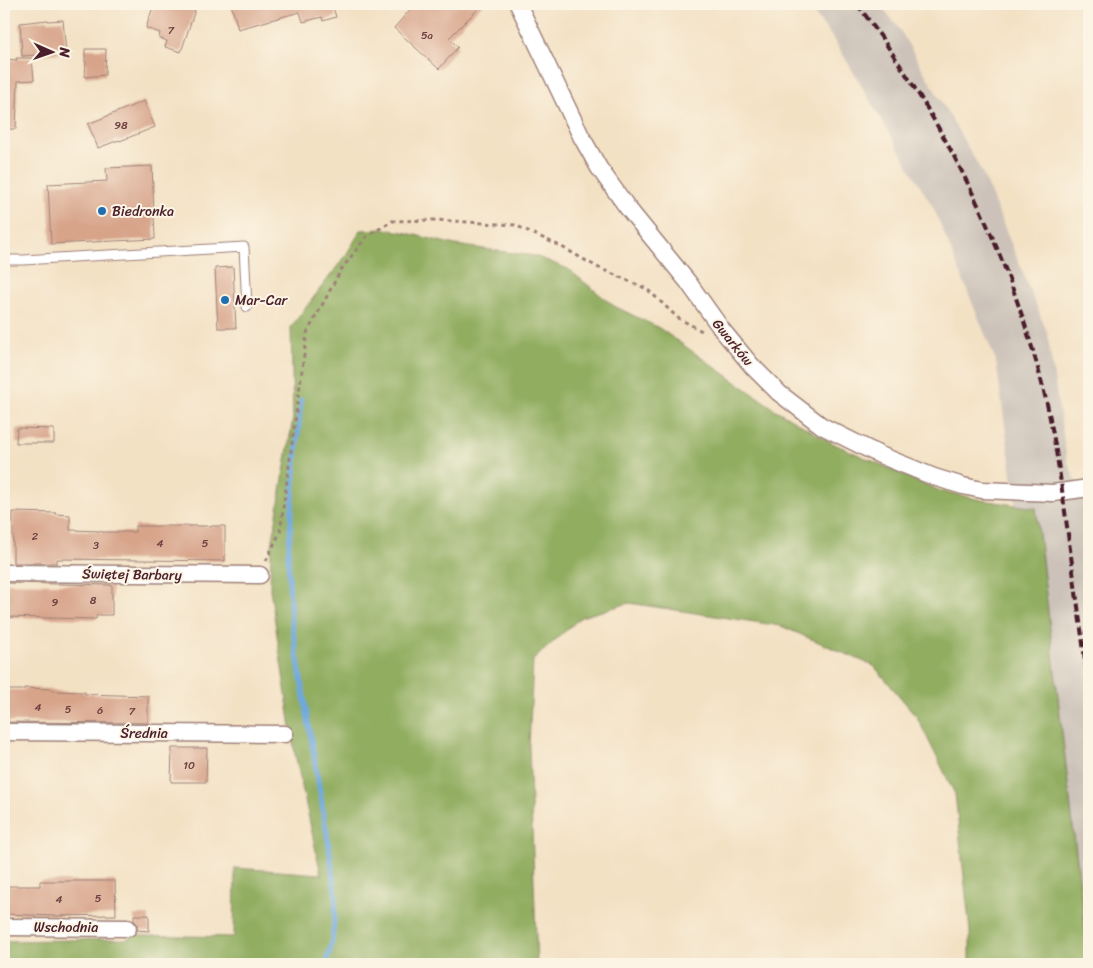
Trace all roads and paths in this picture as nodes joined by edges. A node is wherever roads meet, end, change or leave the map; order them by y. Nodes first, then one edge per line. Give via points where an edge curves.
1 (518, 4) edge
2 (4, 260) edge
3 (246, 307) dead end
4 (702, 331) dead end
5 (1089, 488) edge
6 (4, 573) edge
7 (260, 575) joint
8 (4, 732) edge
9 (285, 734) dead end
10 (4, 926) edge
11 (128, 928) dead end

1 - 5 street, Gwarków via 580,136 599,168 723,331 779,393 822,426 880,455 963,486 982,490 1053,493
2 - 3 lane via 244,247
4 - 7 path via 678,318 647,289 515,224 392,221 366,238 341,270 307,333 280,532
6 - 7 street, Świętej Barbary
8 - 9 street, Średnia
10 - 11 street, Wschodnia

